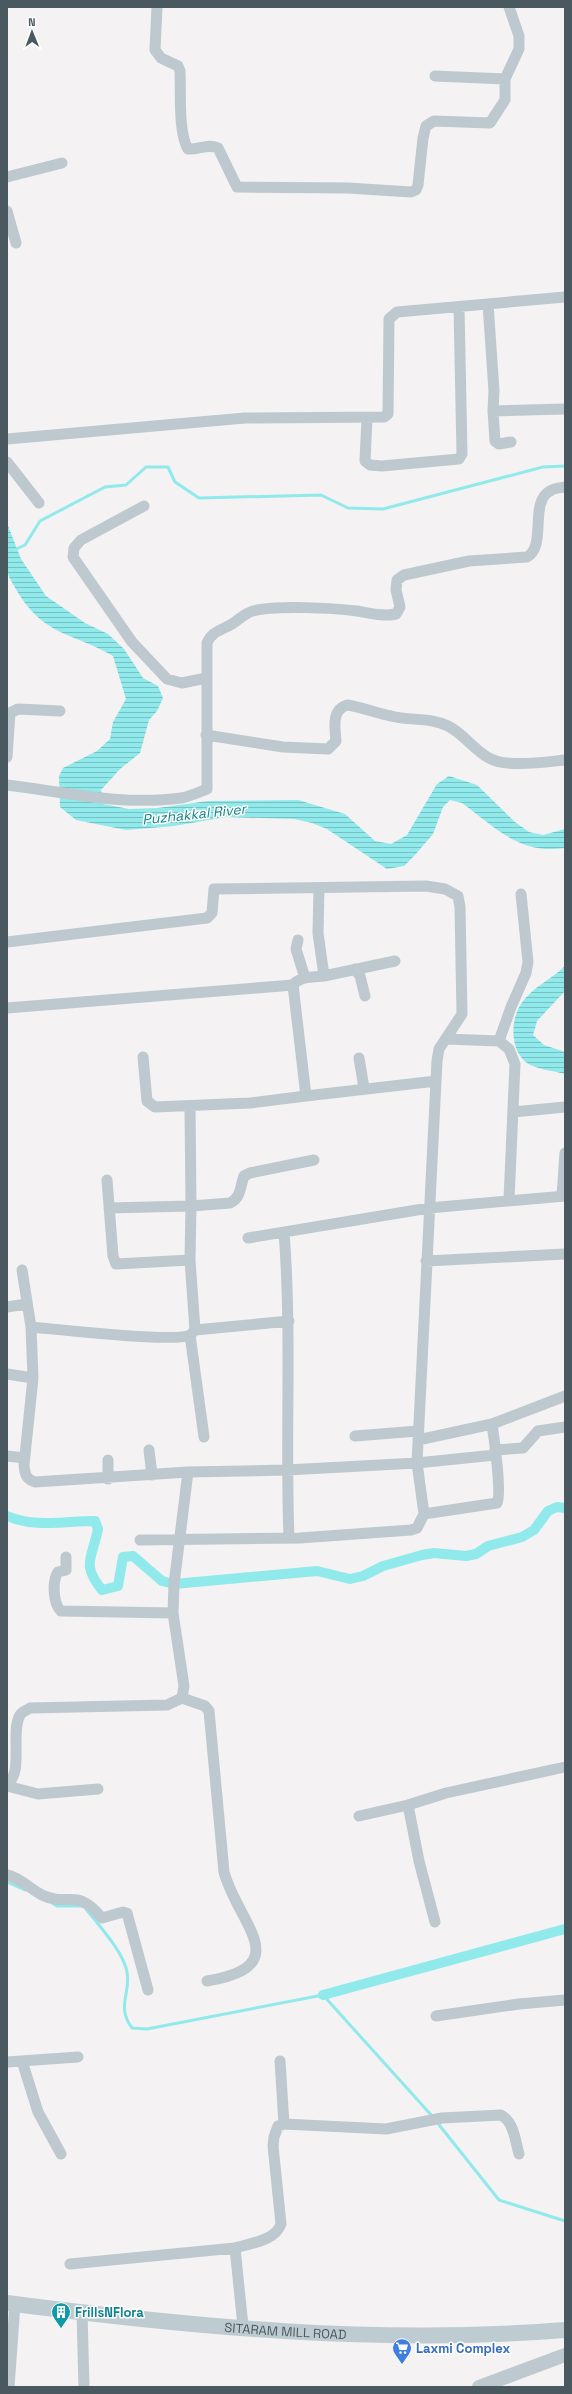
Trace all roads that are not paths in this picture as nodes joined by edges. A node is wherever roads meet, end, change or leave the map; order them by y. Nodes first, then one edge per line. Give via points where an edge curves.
1 (157, 7) edge
2 (509, 7) edge
3 (435, 76) dead end
4 (505, 79) junction
5 (62, 162) dead end
6 (7, 177) edge
7 (7, 211) edge
8 (16, 243) dead end
9 (565, 297) edge
10 (488, 304) junction
11 (460, 307) junction
12 (565, 409) edge
13 (493, 411) junction
14 (367, 418) junction
15 (7, 439) edge
16 (511, 442) dead end
17 (7, 462) edge
18 (565, 487) edge
19 (39, 503) dead end
20 (144, 506) dead end
21 (206, 678) junction
22 (60, 711) dead end
23 (9, 713) edge
24 (206, 735) junction
25 (7, 758) edge
26 (565, 760) edge
27 (7, 785) edge
28 (319, 888) junction
29 (521, 894) dead end
30 (298, 940) dead end
31 (7, 942) edge
32 (394, 961) dead end
33 (355, 969) junction
34 (324, 976) junction
35 (305, 978) junction
36 (293, 985) junction
37 (365, 996) dead end
38 (7, 1008) edge
39 (447, 1039) junction
40 (499, 1041) junction
41 (143, 1057) dead end
42 (359, 1058) dead end
43 (436, 1081) junction
44 (364, 1088) junction
45 (306, 1096) junction
46 (190, 1107) junction
47 (565, 1107) edge
48 (513, 1112) junction
49 (565, 1153) edge
50 (314, 1160) dead end
51 (107, 1180) dead end
52 (564, 1196) edge
53 (509, 1199) junction
54 (191, 1206) junction
55 (109, 1208) junction
56 (429, 1208) junction
57 (284, 1232) junction
58 (248, 1238) dead end
59 (565, 1254) edge
60 (190, 1260) junction
61 (426, 1261) junction
62 (22, 1270) dead end
63 (27, 1304) junction
64 (7, 1306) edge
65 (289, 1320) junction
66 (31, 1327) junction
67 (192, 1333) junction
68 (7, 1374) edge
69 (33, 1378) junction
70 (565, 1396) edge
71 (492, 1424) junction
72 (565, 1427) edge
73 (418, 1435) junction
74 (355, 1436) dead end
75 (204, 1437) dead end
76 (149, 1450) dead end
77 (495, 1453) junction
78 (7, 1456) edge
79 (25, 1458) junction
80 (108, 1460) dead end
81 (417, 1463) junction
82 (286, 1470) junction
83 (188, 1472) junction
84 (152, 1475) junction
85 (108, 1479) junction
86 (424, 1514) junction
87 (289, 1538) junction
88 (140, 1540) dead end
89 (180, 1540) junction
90 (66, 1557) dead end
91 (173, 1613) junction
92 (182, 1698) junction
93 (565, 1767) edge
94 (7, 1784) edge
95 (98, 1789) dead end
96 (408, 1805) junction
97 (358, 1816) dead end
98 (7, 1875) edge
99 (435, 1922) dead end
100 (207, 1981) dead end
101 (148, 1990) dead end
102 (565, 2000) edge
103 (436, 2016) dead end
104 (78, 2058) dead end
105 (22, 2061) junction
106 (280, 2061) dead end
107 (7, 2062) edge
108 (284, 2124) junction
109 (61, 2154) dead end
110 (519, 2154) dead end
111 (235, 2248) junction
112 (70, 2264) dead end
113 (11, 2303) edge
114 (82, 2312) junction
115 (243, 2326) junction
116 (565, 2330) edge
117 (565, 2355) edge
118 (9, 2387) edge
119 (84, 2387) edge
120 (479, 2387) edge

1 - 4 street via 155,50 161,58 178,66 180,71 183,135 186,146 192,150 208,146 218,148 237,187 348,188 411,192 416,190 426,126 434,121 490,123 505,100
2 - 4 street via 519,36 520,50
3 - 4 street
5 - 6 street
7 - 8 street
9 - 10 street
10 - 11 street
10 - 13 street
11 - 14 street via 406,310 397,312 389,318 388,414 384,417
11 - 14 street via 462,454 459,459 370,465 365,460
12 - 13 street
13 - 16 street via 495,441 499,444
14 - 15 street via 245,418
17 - 19 street
18 - 21 street via 550,490 545,494 532,554 526,557 469,561 404,575 397,580 400,607 396,614 387,616 320,608 251,612 211,635 207,643
20 - 21 street via 81,540 74,548 73,558 132,642 168,679 182,683
21 - 24 street
22 - 23 street via 18,709
23 - 25 street
24 - 26 street via 283,747 328,749 336,741 337,711 346,705 392,717 434,721 459,734 498,762
24 - 27 street via 207,789 182,798 126,800
28 - 31 street via 214,889 212,913 207,918
28 - 34 street via 318,933
28 - 39 street via 426,886 446,889 458,896 462,1014
29 - 40 street via 528,962
30 - 35 street via 296,949
32 - 33 street
33 - 34 street
33 - 37 street via 360,976
34 - 35 street
35 - 36 street
36 - 38 street
36 - 45 street
39 - 40 street
39 - 43 street via 439,1049
40 - 48 street via 509,1049 515,1064
41 - 46 street via 144,1090 150,1105
42 - 44 street
43 - 44 street
43 - 56 street
44 - 45 street
45 - 46 street
46 - 54 street
47 - 48 street
48 - 53 street
49 - 52 street
50 - 54 street via 244,1176 236,1201
51 - 55 street
52 - 53 street
53 - 56 street
54 - 55 street
54 - 60 street
55 - 60 street via 116,1264
56 - 57 street
56 - 61 street
57 - 58 street
57 - 65 street
59 - 61 street
60 - 67 street
61 - 73 street
62 - 63 street
63 - 64 street
63 - 66 street
65 - 67 street
65 - 82 street
66 - 67 street via 135,1336
66 - 69 street
67 - 75 street
68 - 69 street
69 - 79 street
70 - 71 street
71 - 73 street
71 - 77 street
72 - 77 street via 538,1432 523,1448
73 - 74 street
73 - 81 street
76 - 84 street
77 - 81 street
77 - 86 street via 499,1496 497,1503
78 - 79 street
79 - 85 street via 25,1474 28,1480 35,1482
80 - 85 street
81 - 82 street
81 - 86 street
82 - 83 street
82 - 87 street
83 - 84 street
83 - 89 street
84 - 85 street
86 - 87 street via 418,1528 411,1530
87 - 89 street
88 - 89 street
89 - 91 street
90 - 91 street via 66,1570 58,1572 55,1580 56,1604 61,1611
91 - 92 street via 184,1686
92 - 94 street via 167,1705 30,1708 20,1714 16,1726 16,1769
92 - 100 street via 205,1706 209,1711 224,1872 257,1949 253,1961 243,1972 228,1978
93 - 96 street via 446,1793
94 - 95 street via 38,1794
96 - 97 street
96 - 99 street
98 - 101 street via 43,1895 84,1901 102,1918 127,1913
102 - 103 street
104 - 105 street
105 - 107 street
105 - 109 street via 38,2112
106 - 108 street
108 - 110 street via 375,2129 407,2126 442,2118 501,2115 508,2119 511,2125
108 - 111 street via 276,2129 274,2137 281,2224 279,2230 267,2238
111 - 112 street
111 - 115 street
113 - 114 main road, SITARAM MILL ROAD
113 - 118 street
114 - 115 main road, SITARAM MILL ROAD via 176,2323
114 - 119 street
115 - 116 main road, SITARAM MILL ROAD via 430,2336 500,2335
117 - 120 street

